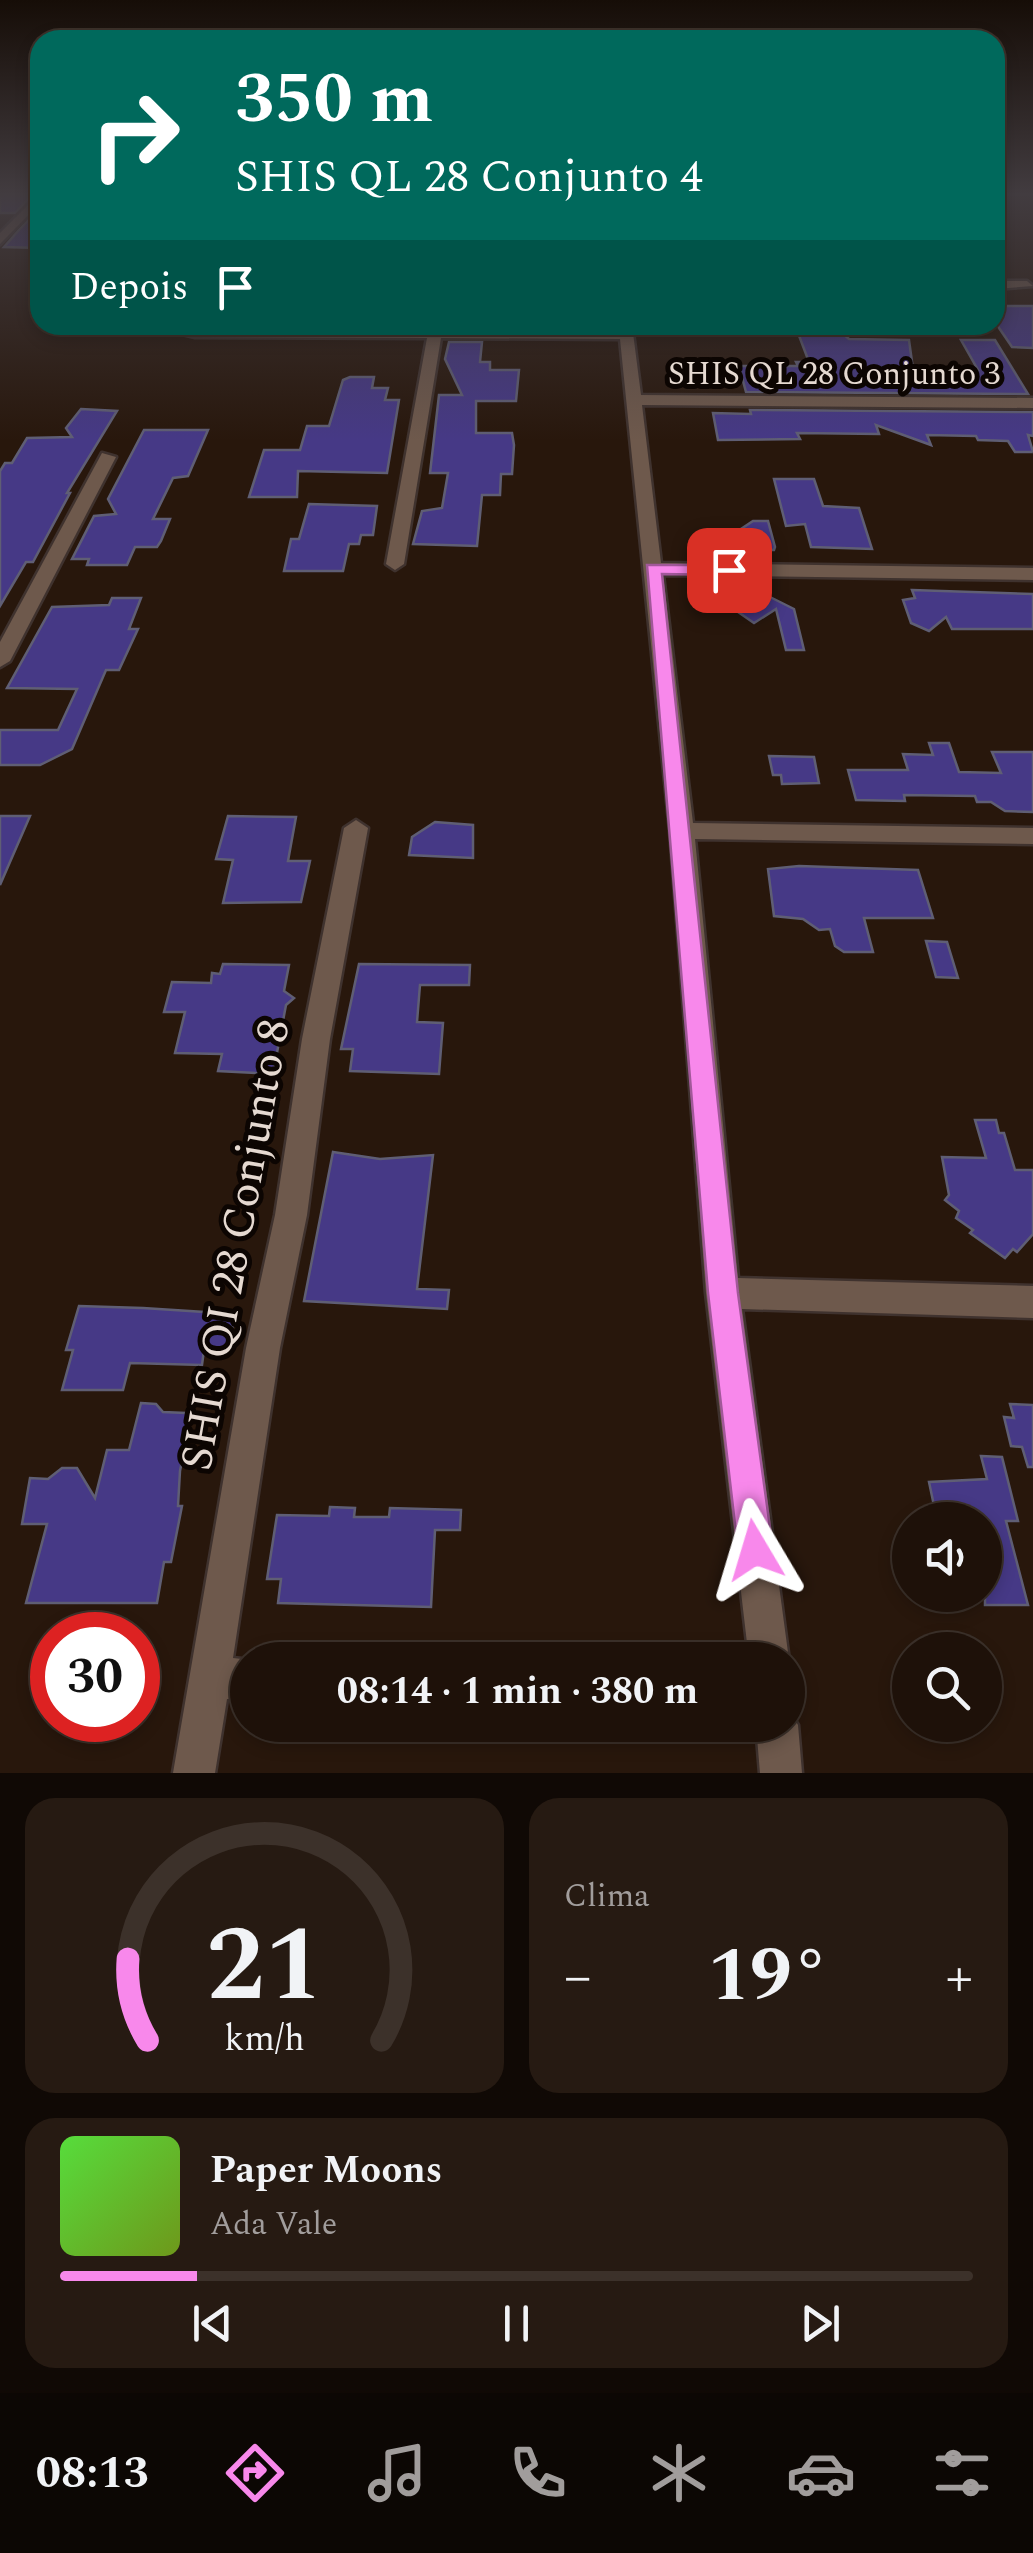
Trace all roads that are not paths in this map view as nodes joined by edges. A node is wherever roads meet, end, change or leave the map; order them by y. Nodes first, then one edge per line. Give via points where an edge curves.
1 (1005, 285) edge
2 (1027, 286) dead end
3 (434, 335) edge
4 (627, 335) edge
5 (634, 400) junction
6 (1033, 402) edge
7 (108, 456) dead end
8 (396, 564) dead end
9 (653, 569) junction
10 (1033, 574) edge
11 (0, 661) edge
12 (356, 828) dead end
13 (682, 831) junction
14 (1033, 836) edge
15 (723, 1293) junction
16 (1033, 1302) edge
17 (767, 1642) edge
18 (228, 1679) edge
19 (779, 1742) edge
20 (194, 1773) edge
21 (782, 1773) edge

1 - 2 street
3 - 8 street
4 - 5 street
5 - 6 street, SHIS QL 28 Conjunto 3
5 - 9 street
7 - 11 street
9 - 10 street
9 - 13 street
12 - 18 street, SHIS QI 28 Conjunto 8 via 260,1366
13 - 14 street
13 - 15 street
15 - 16 street
15 - 17 street
18 - 20 street, SHIS QI 28 Conjunto 8
19 - 21 street

